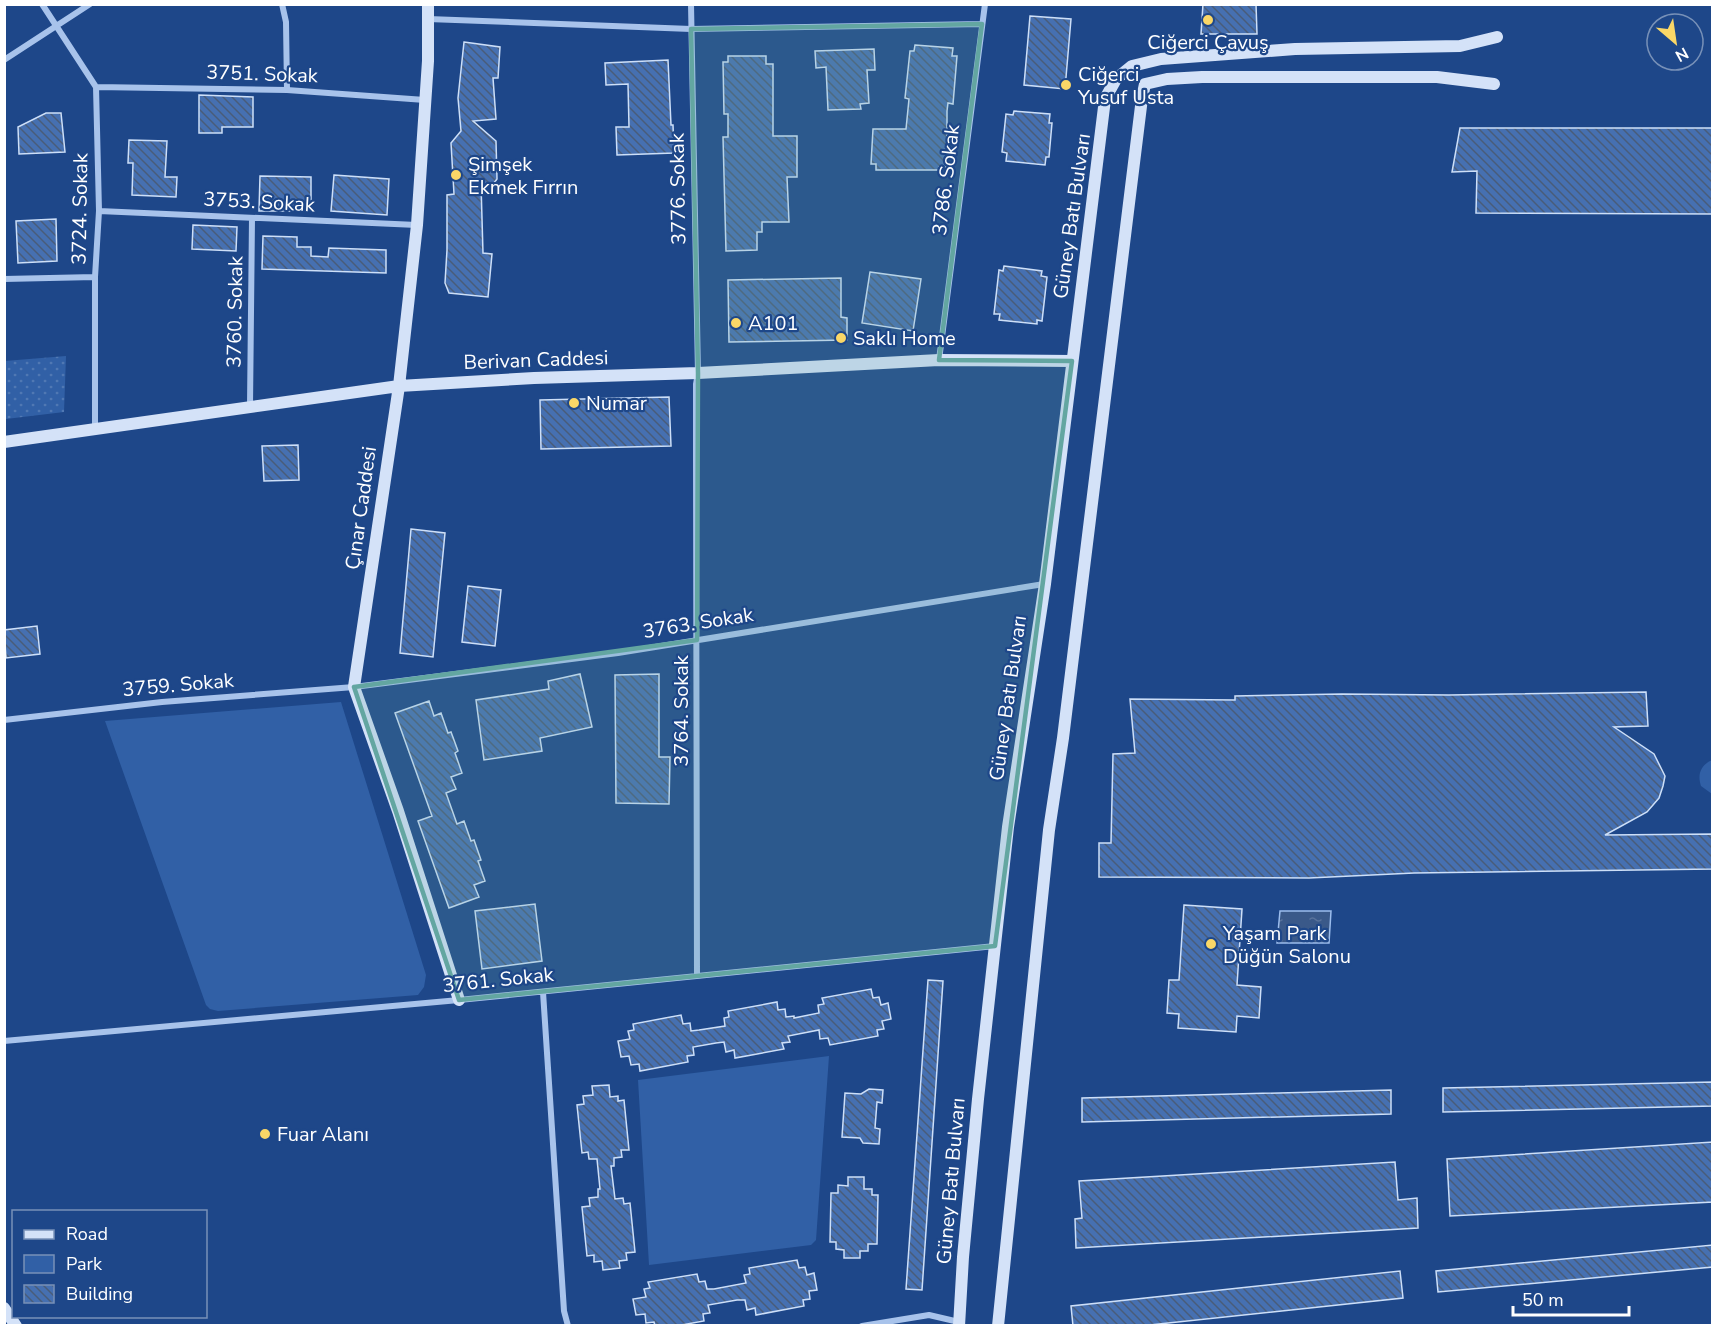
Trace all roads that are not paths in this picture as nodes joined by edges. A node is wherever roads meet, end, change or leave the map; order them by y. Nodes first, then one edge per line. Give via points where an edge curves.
1 (42, 4) edge
2 (90, 4) edge
3 (282, 4) edge
4 (428, 4) edge
5 (691, 4) edge
6 (985, 4) edge
7 (428, 19) junction
8 (982, 24) junction
9 (56, 25) junction
10 (691, 30) junction
11 (1497, 37) dead end
12 (4, 60) edge
13 (1494, 84) dead end
14 (96, 87) junction
15 (286, 90) junction
16 (425, 100) junction
17 (99, 211) junction
18 (252, 218) junction
19 (417, 225) junction
20 (95, 277) junction
21 (4, 279) edge
22 (939, 360) junction
23 (1072, 361) junction
24 (698, 374) junction
25 (399, 386) junction
26 (250, 406) junction
27 (95, 431) junction
28 (4, 442) edge
29 (1045, 584) junction
30 (697, 640) junction
31 (354, 687) junction
32 (4, 720) edge
33 (995, 946) junction
34 (697, 976) junction
35 (543, 992) junction
36 (459, 1000) junction
37 (4, 1041) edge
38 (4, 1308) edge
39 (959, 1324) edge
40 (16, 1326) edge
41 (568, 1326) edge
42 (862, 1326) edge
43 (998, 1326) edge

1 - 9 street
2 - 9 street
3 - 15 street via 286,22
4 - 7 street, Çınar Caddesi
5 - 10 street, 3776. Sokak
6 - 8 street, 3786. Sokak
7 - 10 street
7 - 16 street, Çınar Caddesi
8 - 10 street
8 - 22 street, 3786. Sokak
9 - 12 street
9 - 14 street
10 - 24 street, 3776. Sokak
11 - 23 street, Güney Batı Bulvarı via 1460,46 1295,49 1161,59 1132,66 1116,79 1105,99
13 - 43 street via 1437,77 1202,77 1145,84 1049,830
14 - 15 street, 3751. Sokak
14 - 17 street, 3724. Sokak
15 - 16 street, 3751. Sokak
16 - 19 street, Çınar Caddesi
17 - 18 street, 3753. Sokak
17 - 20 street, 3724. Sokak
18 - 19 street, 3753. Sokak
18 - 26 street, 3760. Sokak
19 - 25 street, Çınar Caddesi
20 - 21 street
20 - 27 street, 3724. Sokak
22 - 23 street, Berivan Caddesi
22 - 24 street, Berivan Caddesi
23 - 29 street, Güney Batı Bulvarı
24 - 25 street, Berivan Caddesi
24 - 30 street, 3764. Sokak
25 - 26 street, Berivan Caddesi
25 - 31 street, Çınar Caddesi
26 - 27 street, Berivan Caddesi
27 - 28 street, Berivan Caddesi
29 - 30 street, 3763. Sokak
29 - 33 street, Güney Batı Bulvarı via 1008,827
30 - 31 street, 3763. Sokak
30 - 34 street, 3764. Sokak
31 - 32 street, 3759. Sokak via 162,702
31 - 36 street, Çınar Caddesi
33 - 34 street, 3761. Sokak
33 - 39 street, Güney Batı Bulvarı
34 - 35 street, 3761. Sokak
35 - 36 street, 3761. Sokak
35 - 41 street
36 - 37 street, 3761. Sokak
38 - 40 street
39 - 42 street via 929,1316

